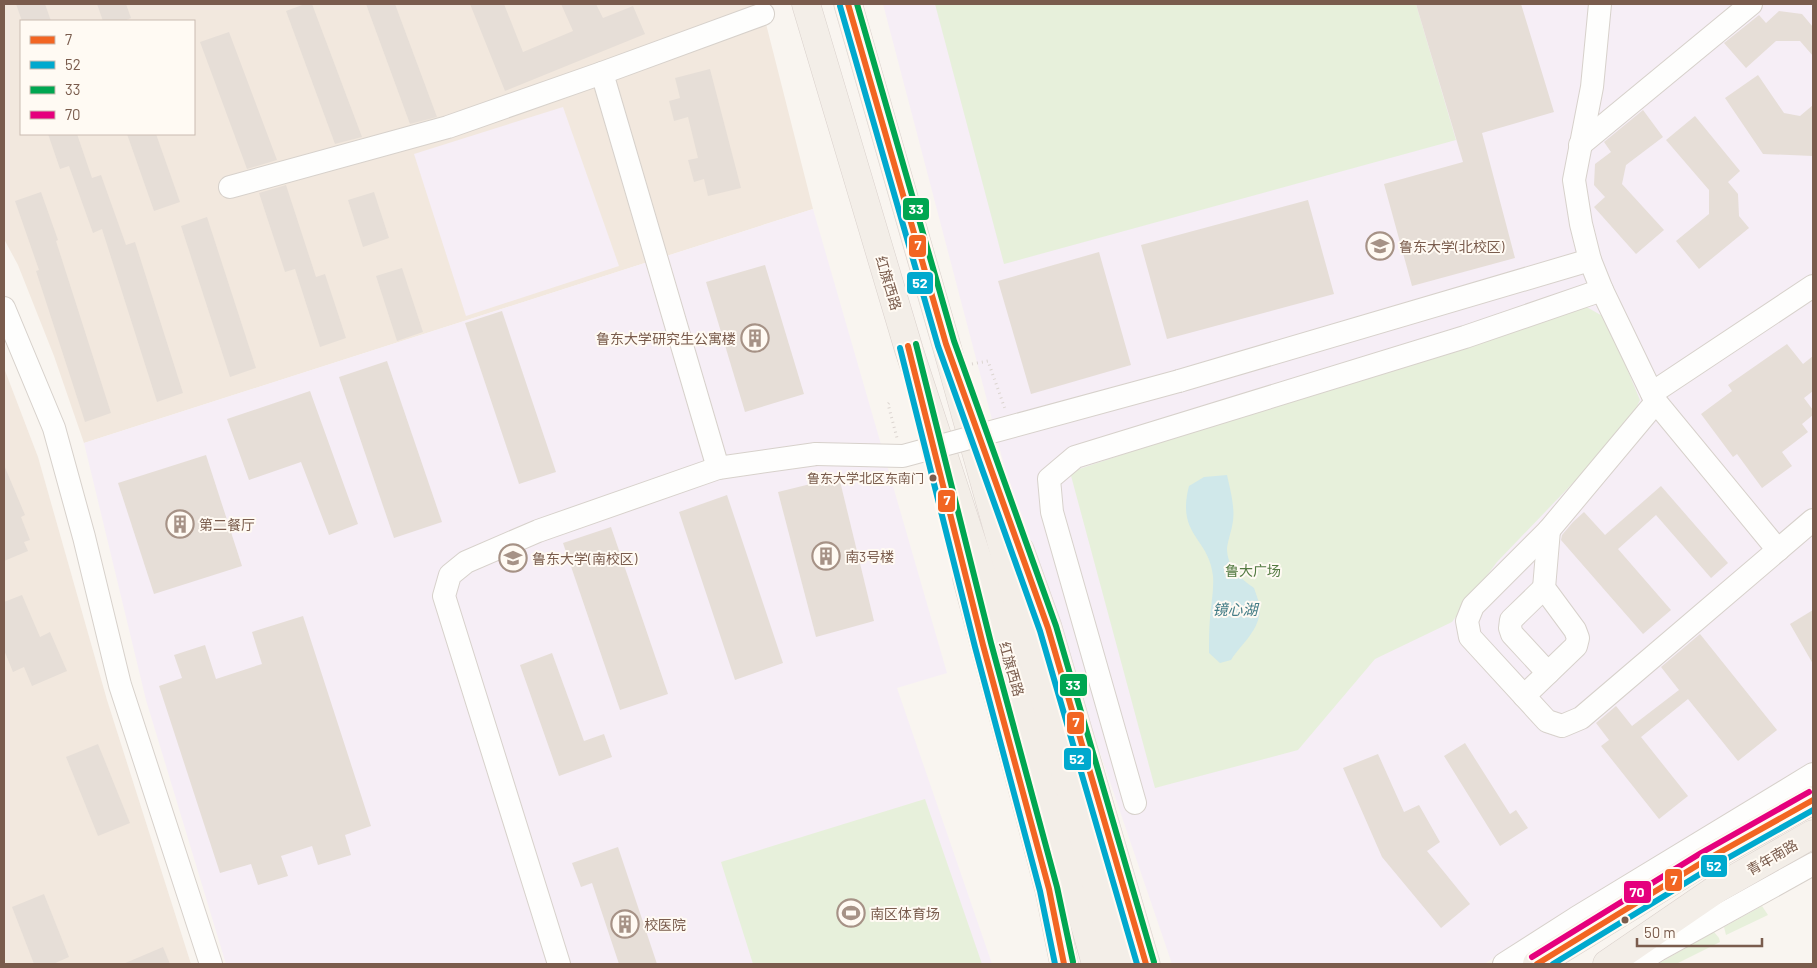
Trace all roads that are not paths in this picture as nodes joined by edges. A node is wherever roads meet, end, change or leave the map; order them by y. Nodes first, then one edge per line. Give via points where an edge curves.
1 (806, 4) edge
2 (848, 4) edge
3 (1600, 4) edge
4 (1751, 4) edge
5 (764, 14) dead end
6 (602, 73) junction
7 (1580, 145) junction
8 (230, 187) dead end
9 (1590, 260) junction
10 (1813, 286) edge
11 (1602, 290) junction
12 (4, 308) edge
13 (946, 344) junction
14 (909, 350) junction
15 (1654, 397) junction
16 (718, 468) junction
17 (1813, 520) edge
18 (1549, 530) junction
19 (1778, 550) junction
20 (1544, 588) junction
21 (1548, 673) junction
22 (1524, 696) junction
23 (1813, 774) edge
24 (1813, 800) edge
25 (1135, 803) dead end
26 (1813, 834) edge
27 (1813, 864) edge
28 (211, 964) edge
29 (559, 964) edge
30 (1064, 964) edge
31 (1096, 964) edge
32 (1119, 964) edge
33 (1146, 964) edge
34 (1504, 964) edge
35 (1537, 964) edge
36 (1607, 964) edge
37 (1636, 964) edge

1 - 14 main road, 红旗西路
2 - 13 main road, 红旗西路
3 - 7 street via 1592,87
4 - 7 street
5 - 6 street
6 - 8 street via 448,127
6 - 16 street
7 - 9 street via 1574,180 1580,224
9 - 11 street
9 - 16 street, bridge via 1179,381 903,456 816,454
10 - 15 street
11 - 15 street
11 - 25 street via 1465,337 1075,457 1049,479 1052,512
12 - 28 street via 54,428 120,685
13 - 32 main road, 红旗西路
13 - 33 main road via 1048,628
14 - 30 main road via 983,645 1049,889
14 - 31 main road, 红旗西路 via 1005,643
15 - 18 street
15 - 19 street
16 - 29 street via 538,531 466,562 450,575 444,596
17 - 19 street
18 - 20 street
18 - 22 street via 1473,606 1467,621 1470,637
19 - 22 street via 1581,718 1562,726 1547,721
20 - 21 street via 1578,638 1576,646
20 - 21 street via 1511,620 1510,628
21 - 22 street
23 - 34 street
24 - 35 main road via 1706,860
26 - 36 main road, 青年南路 via 1718,888
27 - 37 street

